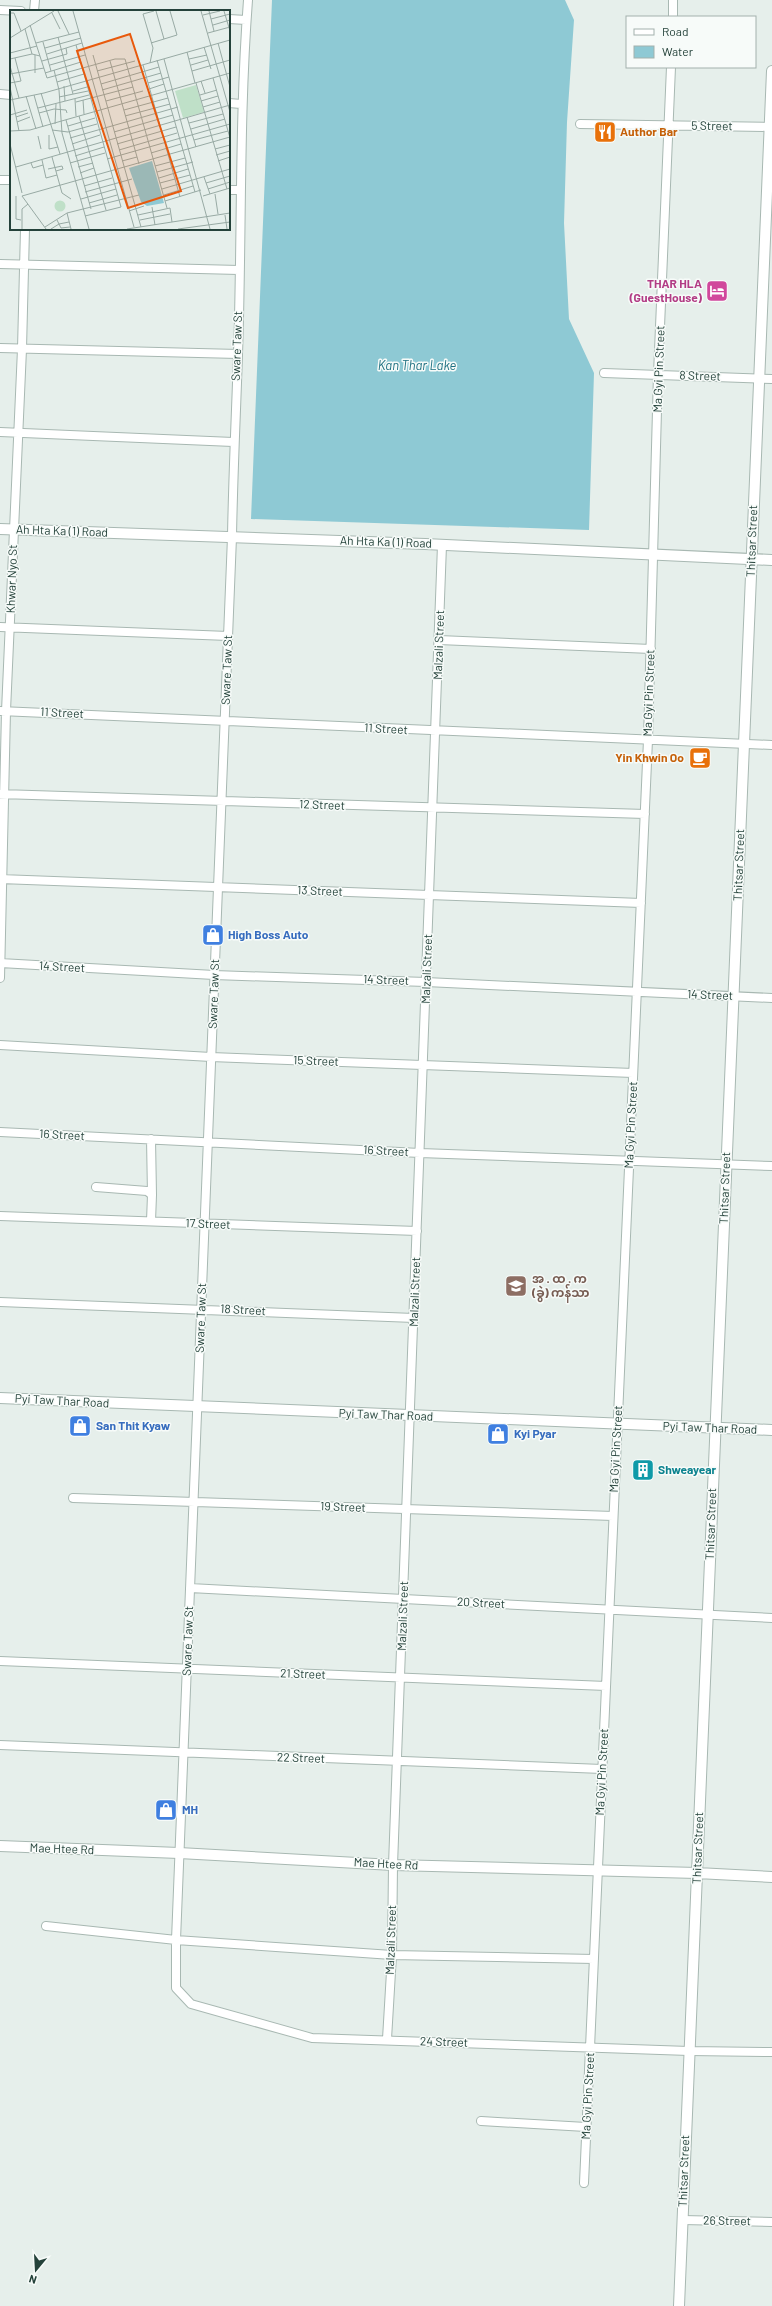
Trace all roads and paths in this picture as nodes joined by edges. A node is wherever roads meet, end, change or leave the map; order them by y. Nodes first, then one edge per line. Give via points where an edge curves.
1 (35, 0) edge
2 (248, 0) edge
3 (673, 0) edge
4 (0, 10) edge
5 (10, 10) edge
6 (34, 10) edge
7 (673, 16) edge
8 (230, 19) edge
9 (246, 20) junction
10 (672, 68) edge
11 (772, 71) edge
12 (0, 94) edge
13 (10, 95) edge
14 (230, 103) edge
15 (241, 104) junction
16 (580, 124) dead end
17 (670, 125) junction
18 (771, 127) edge
19 (230, 190) edge
20 (239, 190) junction
21 (25, 230) edge
22 (0, 264) edge
23 (24, 265) junction
24 (239, 270) junction
25 (0, 348) edge
26 (22, 349) junction
27 (238, 354) junction
28 (604, 373) dead end
29 (658, 374) junction
30 (759, 379) junction
31 (772, 379) edge
32 (0, 432) edge
33 (18, 432) junction
34 (233, 442) junction
35 (0, 529) edge
36 (14, 530) junction
37 (232, 537) junction
38 (442, 545) junction
39 (654, 555) junction
40 (752, 559) junction
41 (772, 560) edge
42 (0, 627) edge
43 (11, 627) junction
44 (228, 636) junction
45 (439, 640) junction
46 (651, 649) junction
47 (3, 711) edge
48 (224, 722) junction
49 (436, 731) junction
50 (648, 740) junction
51 (744, 744) junction
52 (772, 745) edge
53 (2, 794) edge
54 (221, 802) junction
55 (433, 808) junction
56 (644, 814) junction
57 (1, 879) edge
58 (218, 887) junction
59 (429, 895) junction
60 (641, 903) junction
61 (0, 963) edge
62 (214, 975) junction
63 (0, 978) edge
64 (426, 982) junction
65 (637, 992) junction
66 (733, 996) junction
67 (772, 998) edge
68 (0, 1045) edge
69 (211, 1057) junction
70 (423, 1065) junction
71 (633, 1072) junction
72 (0, 1132) edge
73 (151, 1140) junction
74 (208, 1142) junction
75 (420, 1153) junction
76 (629, 1161) junction
77 (726, 1165) junction
78 (772, 1166) edge
79 (96, 1187) dead end
80 (152, 1195) junction
81 (0, 1216) edge
82 (151, 1221) junction
83 (204, 1224) junction
84 (417, 1231) junction
85 (0, 1302) edge
86 (201, 1308) junction
87 (414, 1318) junction
88 (0, 1398) edge
89 (197, 1408) junction
90 (410, 1416) junction
91 (617, 1424) junction
92 (715, 1428) junction
93 (772, 1430) edge
94 (73, 1498) dead end
95 (193, 1502) junction
96 (406, 1509) junction
97 (613, 1516) junction
98 (190, 1588) junction
99 (403, 1599) junction
100 (609, 1610) junction
101 (708, 1615) junction
102 (772, 1618) edge
103 (0, 1661) edge
104 (187, 1669) junction
105 (400, 1678) junction
106 (606, 1686) junction
107 (0, 1745) edge
108 (183, 1753) junction
109 (397, 1762) junction
110 (602, 1769) junction
111 (0, 1846) edge
112 (179, 1853) junction
113 (393, 1865) junction
114 (598, 1872) junction
115 (697, 1873) junction
116 (772, 1877) edge
117 (46, 1926) dead end
118 (176, 1940) junction
119 (392, 1955) junction
120 (594, 1959) junction
121 (386, 2039) junction
122 (590, 2047) junction
123 (689, 2051) junction
124 (772, 2052) edge
125 (482, 2121) dead end
126 (586, 2127) junction
127 (584, 2183) dead end
128 (682, 2220) junction
129 (772, 2222) edge
130 (679, 2306) edge

1 - 6 street
2 - 9 street, Sware Taw St
3 - 7 street
4 - 5 street
8 - 9 street
9 - 15 street, Sware Taw St
10 - 17 street, Ma Gyi Pin Street
11 - 18 street, Thitsar Street
12 - 13 street
14 - 15 street
15 - 20 street, Sware Taw St
16 - 17 street, 5 Street
17 - 18 street, 5 Street
17 - 29 street, Ma Gyi Pin Street
18 - 30 street, Thitsar Street
19 - 20 street
20 - 24 street, Sware Taw St
21 - 23 street, Khwar Nyo St
22 - 23 street
23 - 24 street
23 - 26 street, Khwar Nyo St
24 - 27 street, Sware Taw St
25 - 26 street
26 - 27 street
26 - 33 street, Khwar Nyo St
27 - 34 street, Sware Taw St
28 - 29 street, 8 Street
29 - 30 street, 8 Street
29 - 39 street, Ma Gyi Pin Street
30 - 31 street, 8 Street
30 - 40 street, Thitsar Street
32 - 33 street
33 - 34 street
33 - 36 street, Khwar Nyo St
34 - 37 street, Sware Taw St
35 - 36 street, Ah Hta Ka (1) Road
36 - 37 street, Ah Hta Ka (1) Road
36 - 43 street, Khwar Nyo St
37 - 38 street, Ah Hta Ka (1) Road
37 - 44 street, Sware Taw St
38 - 39 street, Ah Hta Ka (1) Road
38 - 45 street, Malzali Street
39 - 40 street, Ah Hta Ka (1) Road
39 - 46 street, Ma Gyi Pin Street
40 - 41 street, Ah Hta Ka (1) Road
40 - 51 street, Thitsar Street
42 - 43 street
43 - 44 street
43 - 47 street, Khwar Nyo St
44 - 48 street, Sware Taw St
45 - 46 street
45 - 49 street, Malzali Street
46 - 50 street, Ma Gyi Pin Street
47 - 48 street, 11 Street
47 - 53 street, Khwar Nyo St
48 - 49 street, 11 Street
48 - 54 street, Sware Taw St
49 - 50 street, 11 Street
49 - 55 street, Malzali Street
50 - 51 street, 11 Street
50 - 56 street, Ma Gyi Pin Street
51 - 52 street, 11 Street
51 - 66 street, Thitsar Street
53 - 54 street, 12 Street
53 - 57 street, Khwar Nyo St
54 - 55 street, 12 Street
54 - 58 street, Sware Taw St
55 - 56 street, 12 Street
55 - 59 street, Malzali Street
56 - 60 street, Ma Gyi Pin Street
57 - 58 street, 13 Street
57 - 61 street, Khwar Nyo St
58 - 59 street, 13 Street
58 - 62 street, Sware Taw St
59 - 60 street, 13 Street
59 - 64 street, Malzali Street
60 - 65 street, Ma Gyi Pin Street
61 - 62 street, 14 Street
61 - 63 street, Khwar Nyo St
62 - 64 street, 14 Street
62 - 69 street, Sware Taw St
64 - 65 street, 14 Street
64 - 70 street, Malzali Street
65 - 66 street, 14 Street
65 - 71 street, Ma Gyi Pin Street
66 - 67 street, 14 Street
66 - 77 street, Thitsar Street
68 - 69 street, 15 Street
69 - 70 street, 15 Street
69 - 74 street, Sware Taw St
70 - 71 street, 15 Street
70 - 75 street, Malzali Street
71 - 76 street, Ma Gyi Pin Street
72 - 73 street, 16 Street
73 - 74 street, 16 Street
73 - 80 street
74 - 75 street, 16 Street
74 - 83 street, Sware Taw St
75 - 76 street, 16 Street
75 - 84 street, Malzali Street
76 - 77 street, 16 Street
76 - 91 street, Ma Gyi Pin Street
77 - 78 street, 16 Street
77 - 92 street, Thitsar Street
79 - 80 street via 142,1190
80 - 82 street
81 - 82 street, 17 Street
82 - 83 street, 17 Street
83 - 84 street, 17 Street
83 - 86 street, Sware Taw St
84 - 87 street, Malzali Street
85 - 86 street, 18 Street
86 - 87 street, 18 Street
86 - 89 street, Sware Taw St
87 - 90 street, Malzali Street
88 - 89 street, Pyi Taw Thar Road
89 - 90 street, Pyi Taw Thar Road
89 - 95 street, Sware Taw St
90 - 91 street, Pyi Taw Thar Road
90 - 96 street, Malzali Street
91 - 92 street, Pyi Taw Thar Road
91 - 97 street, Ma Gyi Pin Street
92 - 93 street, Pyi Taw Thar Road
92 - 101 street, Thitsar Street
94 - 95 street, 19 Street
95 - 96 street, 19 Street
95 - 98 street, Sware Taw St
96 - 97 street, 19 Street
96 - 99 street, Malzali Street
97 - 100 street, Ma Gyi Pin Street
98 - 99 street, 20 Street
98 - 104 street, Sware Taw St
99 - 100 street, 20 Street
99 - 105 street, Malzali Street
100 - 101 street, 20 Street
100 - 106 street, Ma Gyi Pin Street
101 - 102 street, 20 Street
101 - 115 street, Thitsar Street
103 - 104 street, 21 Street
104 - 105 street, 21 Street
104 - 108 street, Sware Taw St
105 - 106 street, 21 Street
105 - 109 street, Malzali Street
106 - 110 street, Ma Gyi Pin Street
107 - 108 street, 22 Street
108 - 109 street, 22 Street
108 - 112 street, Sware Taw St
109 - 110 street, 22 Street
109 - 113 street, Malzali Street
110 - 114 street, Ma Gyi Pin Street
111 - 112 street, Mae Htee Rd
112 - 113 street, Mae Htee Rd
112 - 118 street, Sware Taw St
113 - 114 street, Mae Htee Rd
113 - 119 street, Malzali Street
114 - 115 street, Mae Htee Rd
114 - 120 street, Ma Gyi Pin Street
115 - 116 street, Mae Htee Rd
115 - 123 street, Thitsar Street
117 - 118 street
118 - 119 street
118 - 121 street, 24 Street via 176,1988 191,2004 312,2038
119 - 120 street
119 - 121 street, Malzali Street
120 - 122 street, Ma Gyi Pin Street
121 - 122 street, 24 Street
122 - 123 street, 24 Street
122 - 126 street, Ma Gyi Pin Street
123 - 124 street, 24 Street
123 - 128 street, Thitsar Street
125 - 126 street
126 - 127 street, Ma Gyi Pin Street
128 - 129 street, 26 Street
128 - 130 street, Thitsar Street

